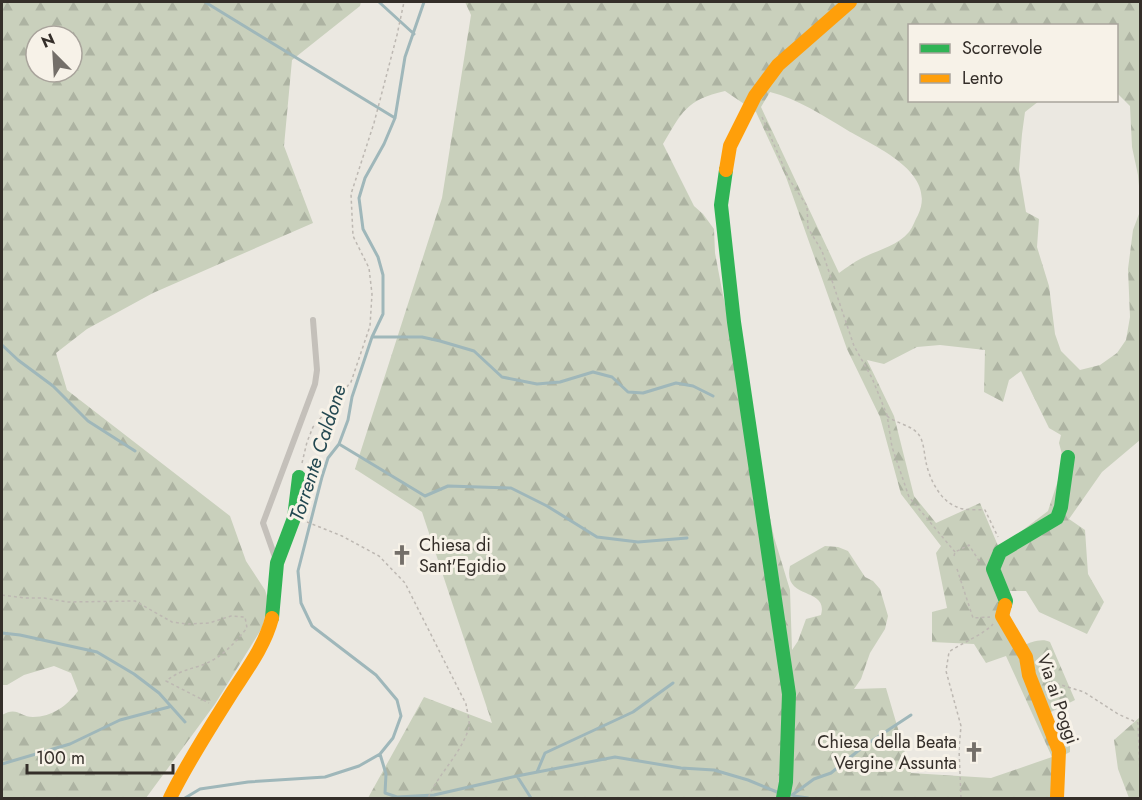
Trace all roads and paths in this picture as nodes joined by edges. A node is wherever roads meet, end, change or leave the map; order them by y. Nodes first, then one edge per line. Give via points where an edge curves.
1 (404, 2) edge
2 (850, 2) edge
3 (759, 110) dead end
4 (313, 320) dead end
5 (887, 415) junction
6 (1068, 457) dead end
7 (299, 477) joint
8 (303, 521) dead end
9 (1004, 549) junction
10 (955, 552) junction
11 (954, 556) dead end
12 (277, 563) junction
13 (957, 569) dead end
14 (993, 569) junction
15 (2, 595) edge
16 (1002, 616) junction
17 (1029, 675) junction
18 (222, 708) junction
19 (1140, 776) edge
20 (170, 798) edge
21 (428, 798) edge
22 (783, 798) edge
23 (960, 798) edge
24 (1057, 798) edge

1 - 7 path via 377,112 351,194 353,236 369,268 370,326 351,382 313,427
2 - 22 main road via 778,65 755,96 730,146 721,205 734,322 789,694
3 - 5 path via 789,179 807,207 808,228 822,251 854,346
4 - 12 lane via 315,384 263,524
5 - 9 path via 918,433 928,473 943,498 957,508 985,510
5 - 10 path via 892,447 909,497
6 - 9 main road via 1057,518
7 - 12 main road via 294,518
8 - 21 path via 379,556 405,583 466,704 469,726
9 - 14 main road
10 - 11 path
10 - 14 path via 969,545 980,564
12 - 18 main road via 269,629
13 - 16 path via 973,618
14 - 16 main road via 1006,601
15 - 18 path via 67,602 135,601 172,622 187,624 245,617 247,628 232,646 213,660 179,671 166,681
16 - 17 main road, Via ai Poggi via 1026,657
16 - 23 path via 989,629 949,652 946,671 961,726
17 - 19 path via 1084,692 1138,723
17 - 24 main road, Via ai Poggi via 1059,751
18 - 20 main road

